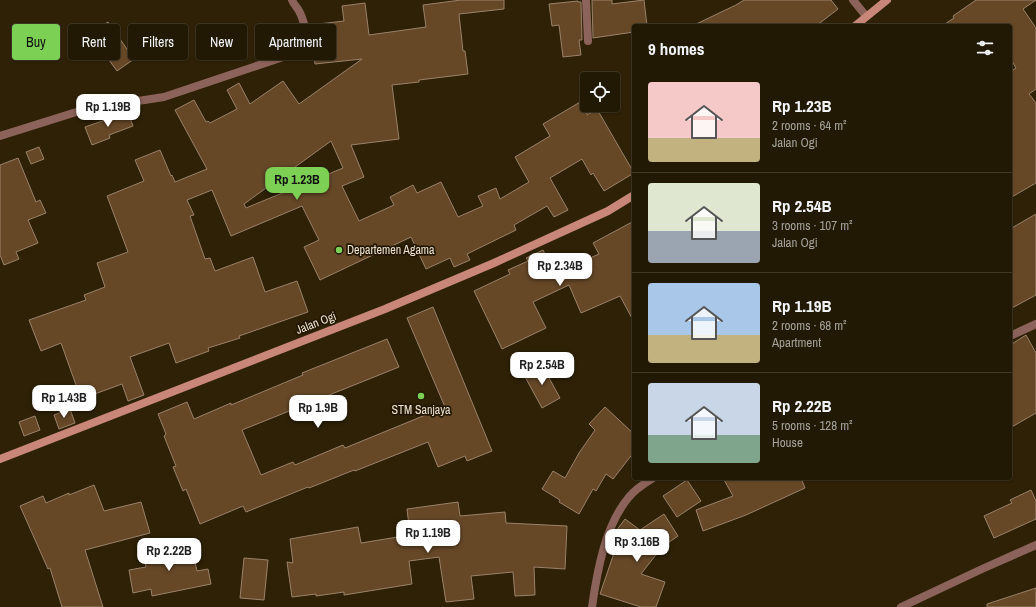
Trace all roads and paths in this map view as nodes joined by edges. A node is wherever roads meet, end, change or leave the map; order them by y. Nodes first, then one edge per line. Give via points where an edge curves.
1 (292, 0) edge
2 (586, 0) edge
3 (853, 0) edge
4 (887, 0) edge
5 (866, 16) junction
6 (857, 24) edge
7 (588, 40) dead end
8 (0, 136) edge
9 (632, 196) edge
10 (1036, 324) edge
11 (1012, 335) edge
12 (0, 459) edge
13 (649, 480) edge
14 (1036, 545) edge
15 (592, 607) edge
16 (901, 607) edge

1 - 8 street via 299,10 308,39 306,47 298,52 164,97 86,109
2 - 7 street
3 - 5 street
4 - 5 street
5 - 6 street
9 - 12 street, Jalan Ogi via 608,211 392,306
10 - 11 street
13 - 15 street via 629,497 618,513 605,542 597,571
14 - 16 street

